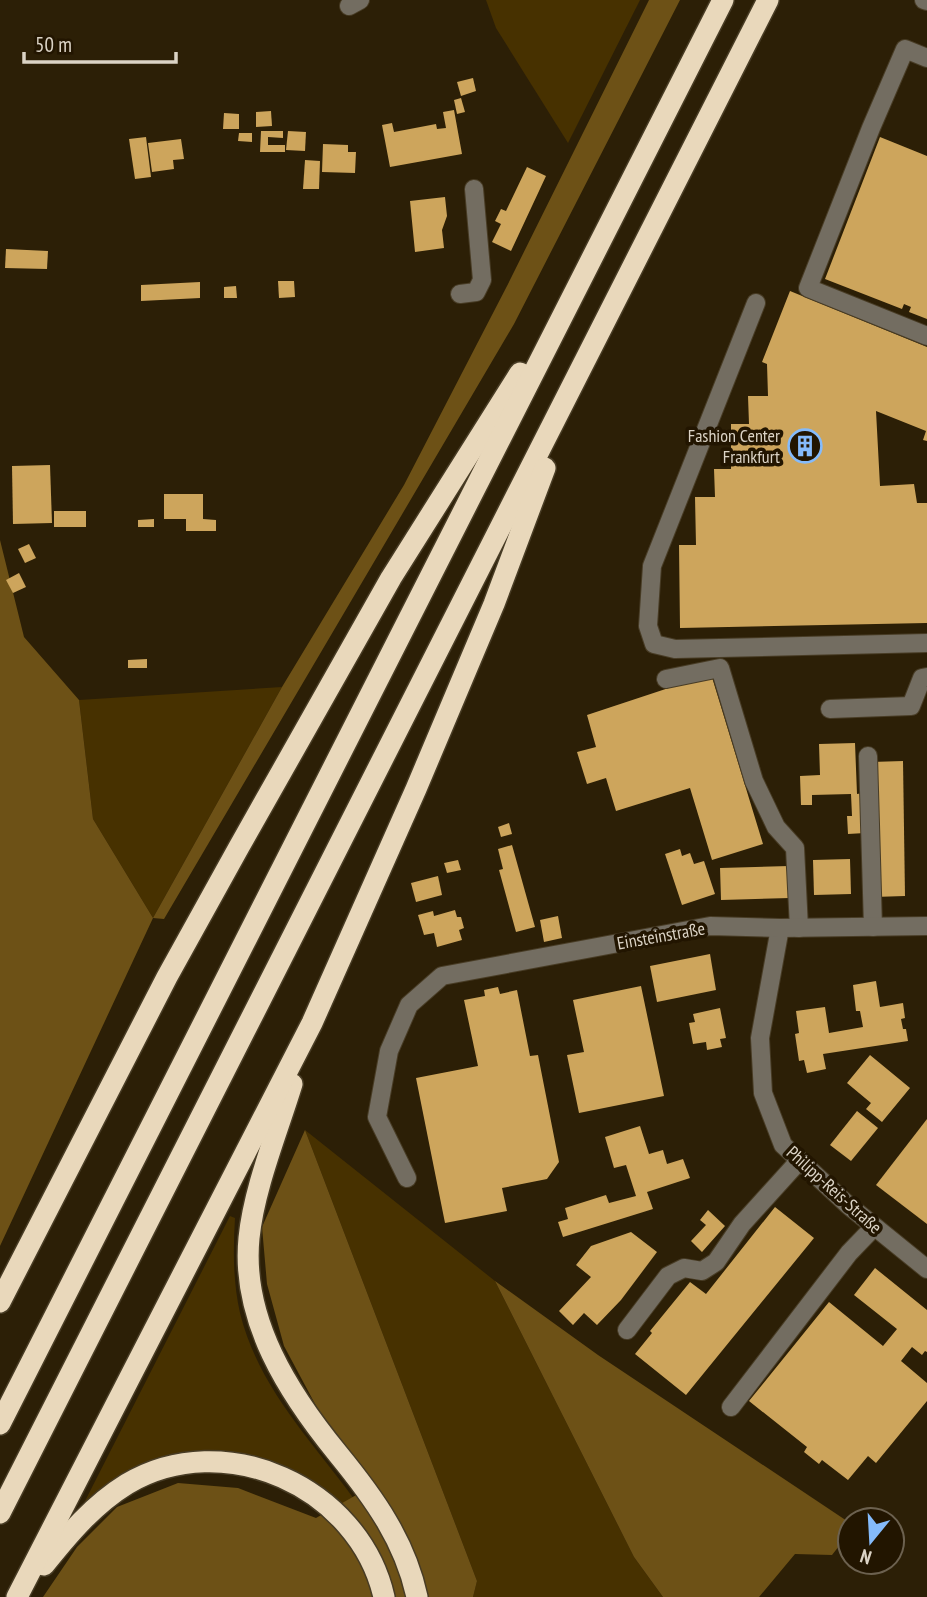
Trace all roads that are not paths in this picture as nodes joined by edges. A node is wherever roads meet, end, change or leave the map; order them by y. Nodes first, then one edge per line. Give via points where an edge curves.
1 (723, 0) edge
2 (768, 0) edge
3 (927, 58) edge
4 (474, 189) dead end
5 (588, 264) junction
6 (460, 294) dead end
7 (756, 303) dead end
8 (927, 336) edge
9 (586, 362) junction
10 (927, 643) edge
11 (927, 677) edge
12 (666, 678) dead end
13 (830, 709) dead end
14 (867, 756) dead end
15 (927, 926) edge
16 (873, 927) junction
17 (780, 928) junction
18 (799, 928) junction
19 (312, 1023) junction
20 (799, 1161) junction
21 (407, 1178) dead end
22 (874, 1227) junction
23 (927, 1269) edge
24 (0, 1302) edge
25 (627, 1330) dead end
26 (731, 1407) dead end
27 (0, 1424) edge
28 (0, 1513) edge
29 (18, 1597) edge
30 (384, 1597) edge
31 (417, 1597) edge

1 - 5 highway
2 - 9 highway
3 - 8 street via 905,49 808,288
4 - 6 street via 482,280 476,292
5 - 24 highway via 371,613 167,978
5 - 27 highway
7 - 10 street via 652,566 648,626 654,644 675,649
9 - 19 highway via 489,616
9 - 28 highway
11 - 13 street via 922,678 911,706
12 - 18 street via 720,668 754,781 776,827 795,848
14 - 16 street
15 - 16 street, Einsteinstraße
16 - 18 street, Einsteinstraße
17 - 18 street, Einsteinstraße
17 - 20 street, Philipp-Reis-Straße via 761,1038 763,1093 783,1145
17 - 21 street, Einsteinstraße via 710,926 442,976 409,1005 389,1051 377,1117
19 - 29 highway
19 - 31 highway via 253,1219 248,1254 253,1294 277,1365 302,1407 388,1521
20 - 22 street, Philipp-Reis-Straße
20 - 25 street via 742,1224 716,1262 702,1271 684,1268 668,1276
22 - 23 street, Philipp-Reis-Straße
22 - 26 street
29 - 30 highway via 72,1529 100,1502 129,1483 175,1464 199,1460 229,1461 282,1477 328,1505 359,1542

